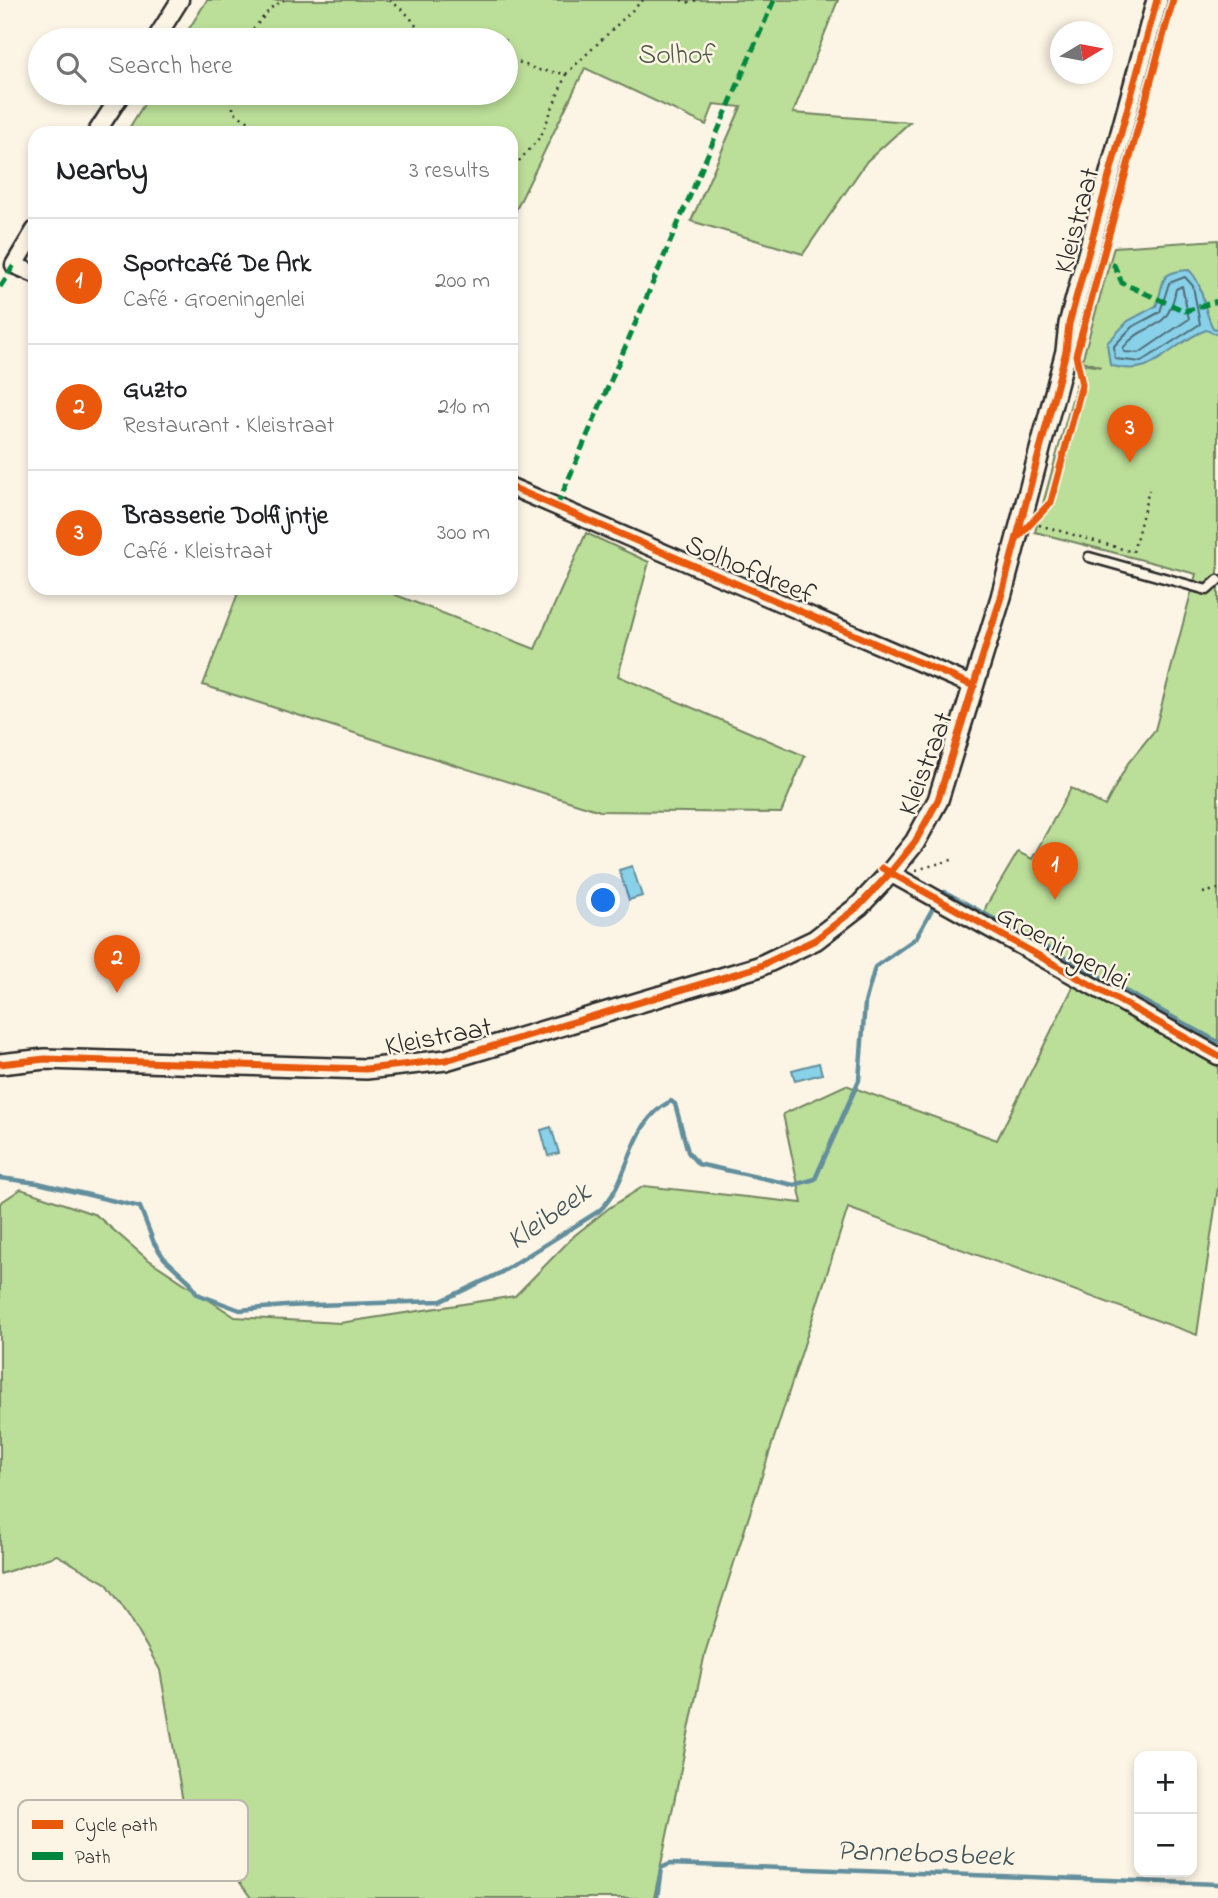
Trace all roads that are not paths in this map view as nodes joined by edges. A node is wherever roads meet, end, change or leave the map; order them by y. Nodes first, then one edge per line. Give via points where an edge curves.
1 (180, 0) edge
2 (1157, 0) edge
3 (162, 28) edge
4 (114, 105) edge
5 (101, 126) edge
6 (28, 241) edge
7 (28, 271) edge
8 (518, 490) edge
9 (1089, 558) dead end
10 (1218, 580) edge
11 (974, 686) junction
12 (897, 877) junction
13 (1218, 1056) edge
14 (0, 1064) edge

1 - 3 street
2 - 11 street, Kleistraat
4 - 5 street
6 - 7 street via 13,265
8 - 11 street, Solhofdreef
9 - 10 lane via 1207,590
11 - 12 street, Kleistraat via 938,800
12 - 13 street, Groeningenlei
12 - 14 street, Kleistraat via 843,920 787,955 446,1060 366,1069 45,1059

